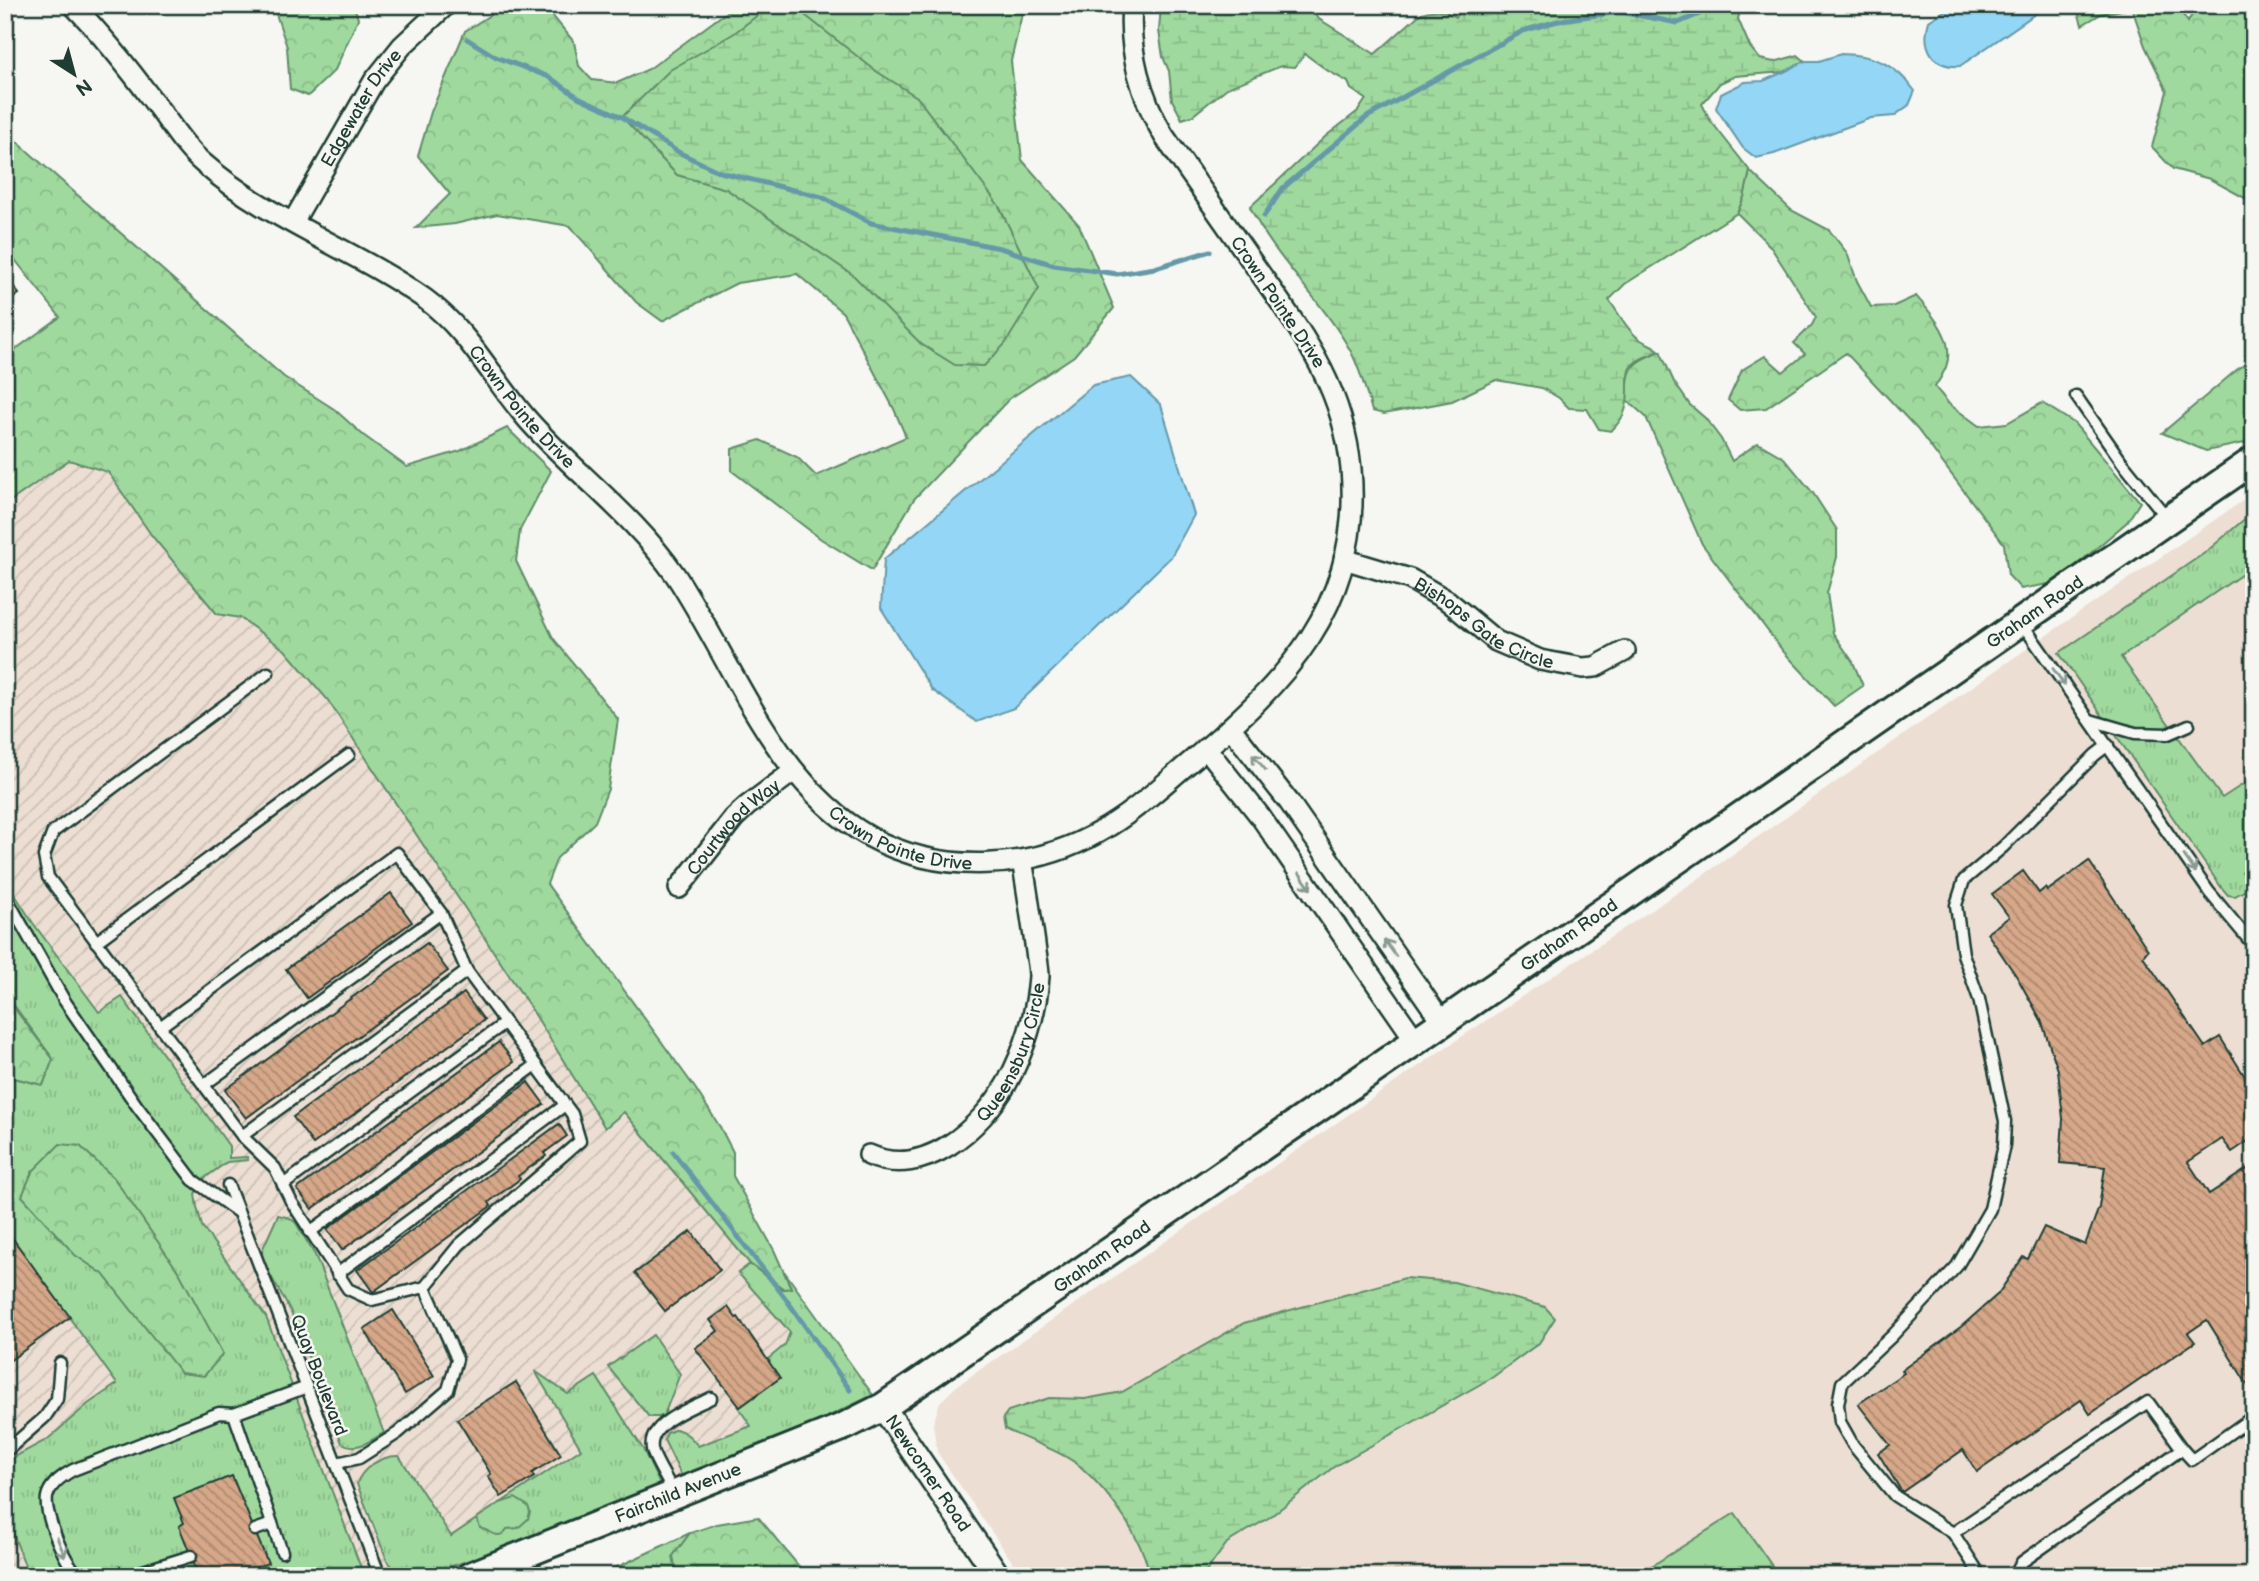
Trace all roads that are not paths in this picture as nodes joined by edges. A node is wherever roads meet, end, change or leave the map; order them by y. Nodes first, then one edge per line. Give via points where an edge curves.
1 (73, 5) edge
2 (446, 5) edge
3 (1132, 5) edge
4 (292, 222) junction
5 (2076, 396) dead end
6 (2254, 460) edge
7 (2168, 520) junction
8 (1344, 559) junction
9 (2020, 621) junction
10 (1625, 651) dead end
11 (268, 673) dead end
12 (2090, 720) junction
13 (2189, 725) dead end
14 (1231, 728) junction
15 (2108, 746) junction
16 (1206, 748) junction
17 (349, 755) dead end
18 (794, 771) junction
19 (1310, 831) junction
20 (1284, 850) junction
21 (1023, 860) junction
22 (679, 888) dead end
23 (5, 895) edge
24 (441, 913) junction
25 (1373, 925) junction
26 (96, 942) junction
27 (1348, 942) junction
28 (2254, 946) edge
29 (467, 971) junction
30 (505, 1023) junction
31 (1443, 1023) junction
32 (160, 1027) junction
33 (1416, 1041) junction
34 (536, 1065) junction
35 (204, 1085) junction
36 (565, 1105) junction
37 (242, 1136) junction
38 (869, 1155) dead end
39 (228, 1185) dead end
40 (283, 1185) junction
41 (239, 1213) junction
42 (310, 1232) junction
43 (337, 1274) junction
44 (425, 1287) junction
45 (60, 1363) dead end
46 (307, 1387) junction
47 (711, 1398) dead end
48 (883, 1407) junction
49 (234, 1414) junction
50 (2254, 1416) edge
51 (2182, 1450) junction
52 (5, 1452) edge
53 (337, 1463) junction
54 (675, 1494) junction
55 (272, 1524) junction
56 (256, 1530) dead end
57 (1953, 1533) junction
58 (282, 1552) dead end
59 (191, 1556) dead end
60 (81, 1576) edge
61 (127, 1576) edge
62 (380, 1576) edge
63 (470, 1576) edge
64 (998, 1576) edge
65 (1981, 1576) edge
66 (2013, 1576) edge

1 - 4 street, Crown Pointe Drive via 109,43 197,158 234,188
2 - 4 street, Edgewater Drive via 402,46 374,81
3 - 8 street, Crown Pointe Drive via 1137,68 1152,116 1302,333 1336,400 1351,467 1352,501
4 - 18 street, Crown Pointe Drive via 410,289 449,319 523,415 651,543
5 - 7 lane
6 - 7 main road, Graham Road
7 - 9 main road, Graham Road
8 - 10 street, Bishops Gate Circle via 1410,579 1448,601 1496,641 1540,660 1595,667
8 - 14 street, Crown Pointe Drive via 1334,592 1305,648
9 -> 12 lane
9 - 31 main road, Graham Road
11 - 26 lane via 53,832 44,856 48,877
12 - 13 lane via 2135,733 2168,734
12 - 15 lane
14 - 16 street, Crown Pointe Drive
19 -> 14 street
15 -> 28 lane via 2209,892
15 - 57 lane via 1964,880 1956,905 1963,954 1979,999 2005,1121 1990,1209 1957,1266 1842,1383 1840,1422 1853,1445 1895,1496
16 - 20 street
16 - 21 street, Crown Pointe Drive via 1112,825 1074,845
17 - 26 lane
18 - 21 street, Crown Pointe Drive via 849,824 890,846 945,861
18 - 22 street, Courtwood Way via 734,818
19 - 20 street
19 - 25 street
20 -> 27 street
21 - 38 street, Queensbury Circle via 1039,975 1028,1031 1006,1084 982,1116 939,1152 906,1162
23 - 41 lane via 64,1000 137,1106 193,1180
24 - 29 lane
24 - 32 lane via 397,853
24 - 35 lane
25 - 27 street
31 -> 25 street
26 - 32 lane
27 - 33 street
29 - 30 lane
29 - 37 lane
30 - 34 lane
30 - 40 lane
31 - 33 main road, Graham Road
32 - 35 lane
33 - 48 main road, Graham Road
34 - 36 lane
34 - 42 lane
35 - 37 lane
36 - 43 lane
36 - 44 lane via 580,1141 459,1245
37 - 40 lane via 275,1168
39 - 41 lane, Quay Boulevard
40 - 42 lane
41 - 46 lane, Quay Boulevard
42 - 43 lane
43 - 44 lane via 348,1289 372,1300
44 - 53 lane via 457,1359 448,1391 398,1433 359,1458
45 - 52 lane via 57,1399 45,1417
46 - 49 lane
46 - 53 lane, Quay Boulevard
47 - 54 lane via 656,1428 650,1438
48 - 54 main road, Fairchild Avenue
48 - 64 street, Newcomer Road
49 - 55 lane
49 -> 60 lane via 219,1413 60,1477 47,1498 49,1514 67,1561
50 - 51 lane via 2192,1460
51 - 57 lane via 2148,1402
51 - 66 lane via 2022,1562
53 - 62 lane, Quay Boulevard
54 - 63 main road, Fairchild Avenue
55 - 56 lane
55 - 58 lane
57 - 65 lane
59 - 61 lane

